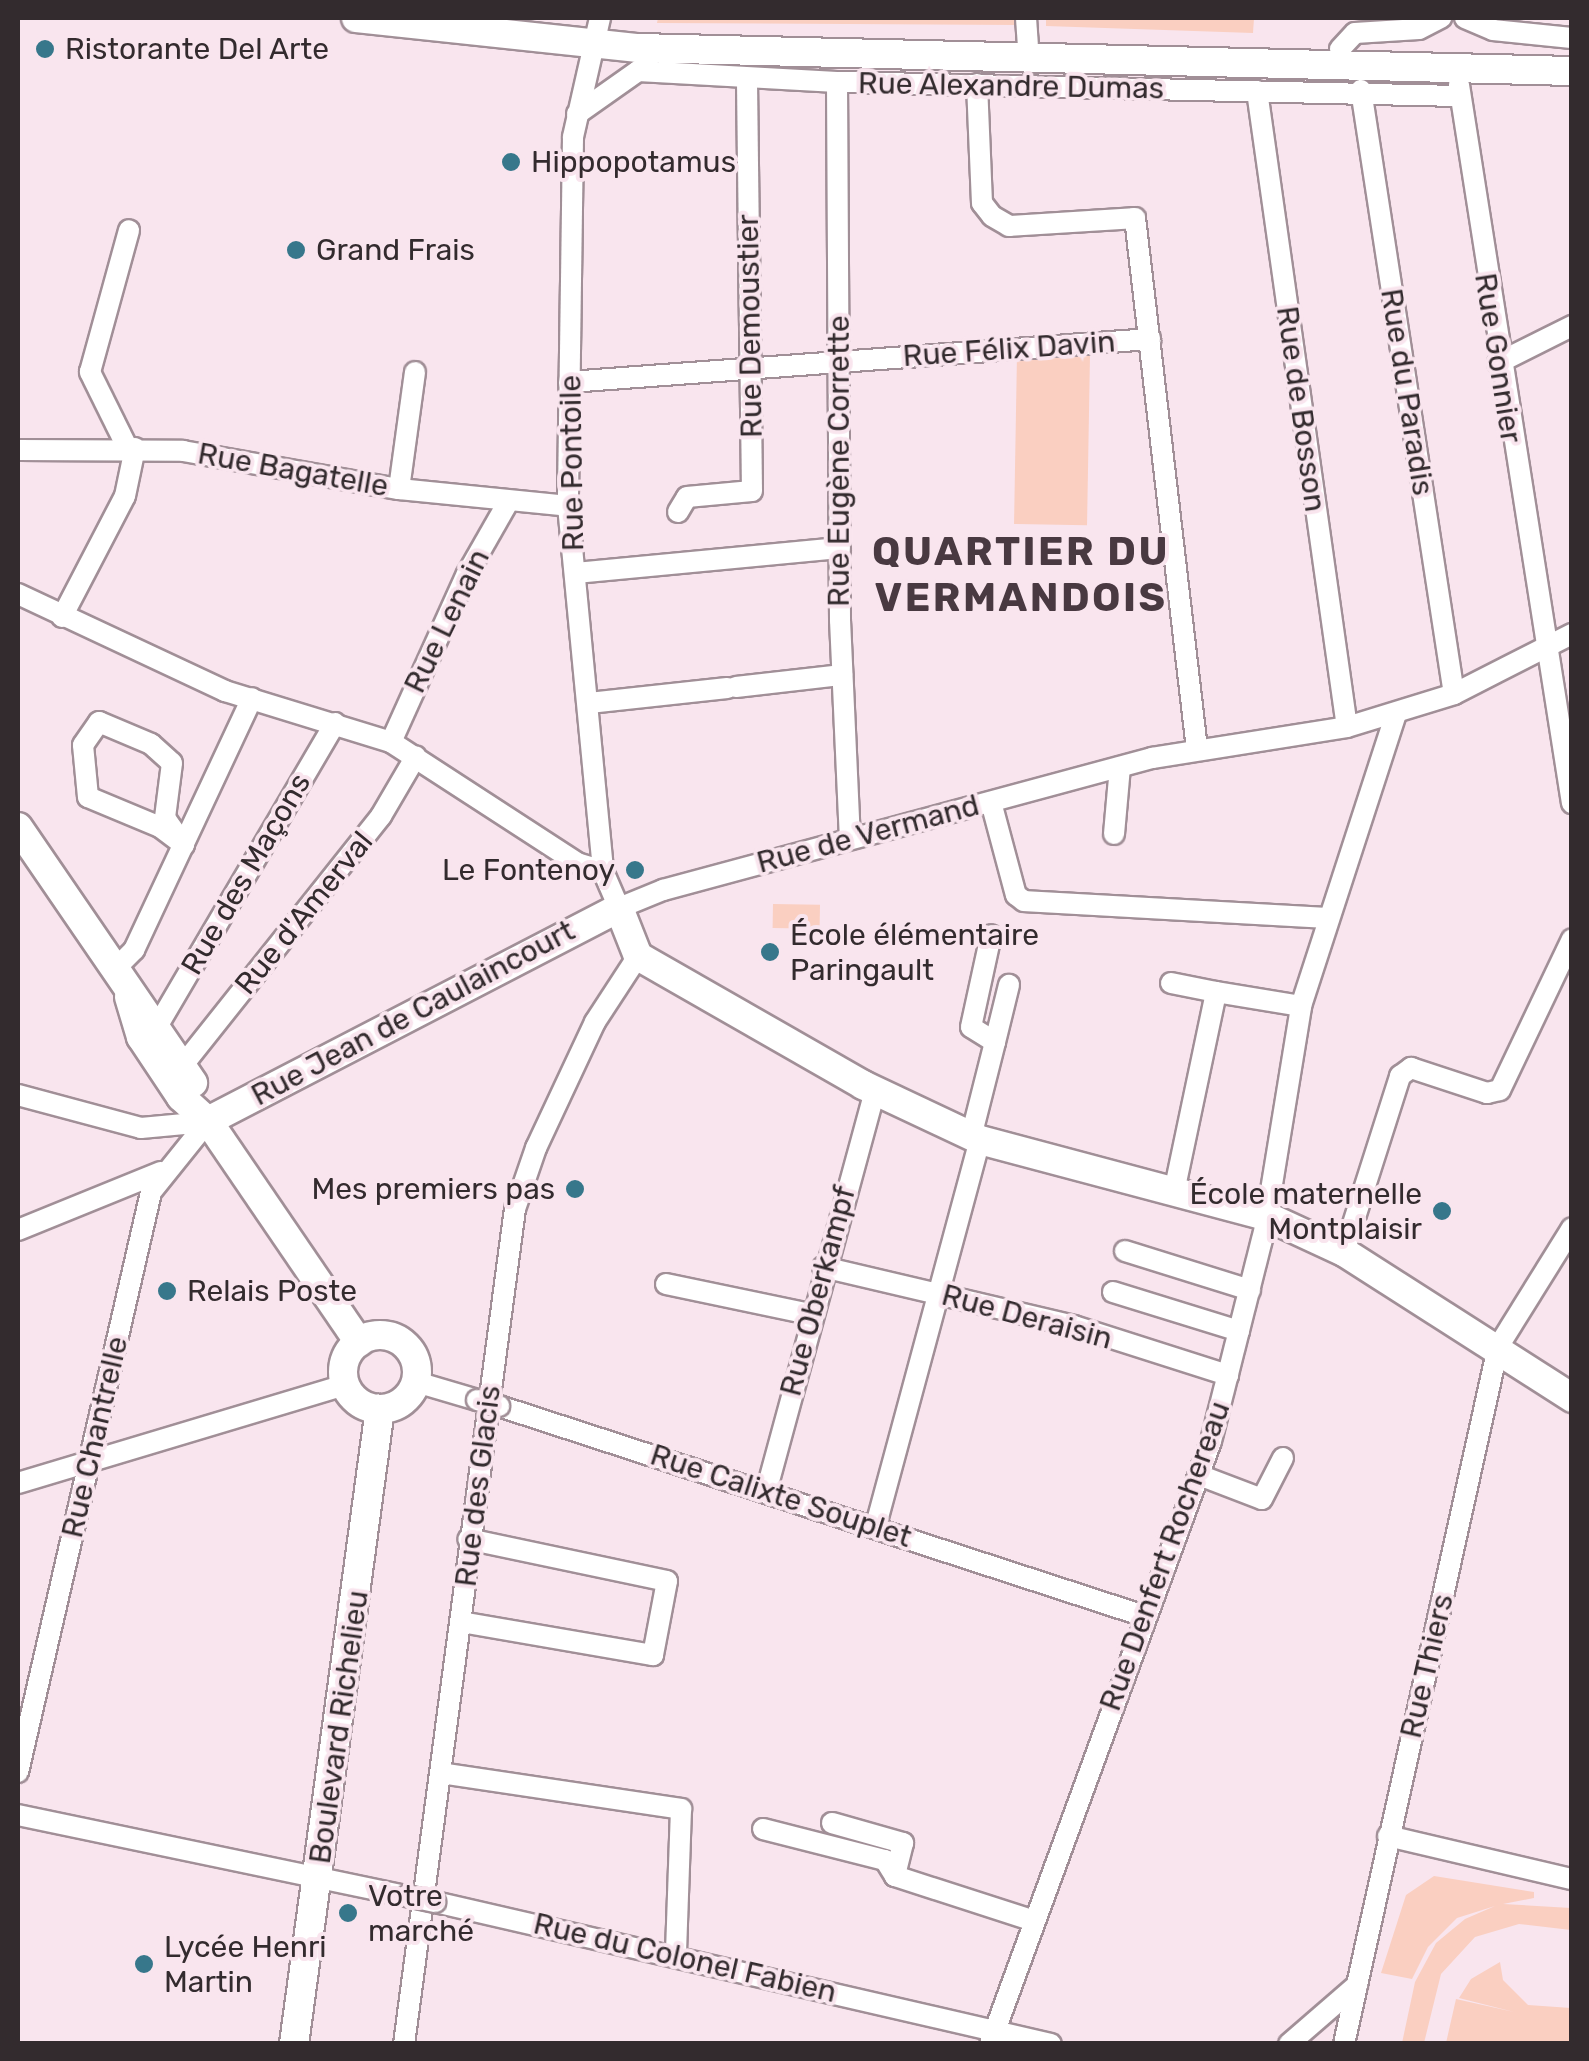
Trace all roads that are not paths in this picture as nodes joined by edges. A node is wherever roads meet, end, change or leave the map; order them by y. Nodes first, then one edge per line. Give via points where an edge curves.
1 (356, 18) edge
2 (456, 18) edge
3 (1441, 18) edge
4 (1465, 18) edge
5 (596, 32) edge
6 (1572, 38) edge
7 (1028, 40) edge
8 (1340, 49) junction
9 (1572, 54) edge
10 (1572, 71) edge
11 (747, 78) junction
12 (837, 82) junction
13 (1459, 82) junction
14 (977, 84) junction
15 (1361, 90) junction
16 (1257, 92) junction
17 (577, 114) junction
18 (129, 230) dead end
19 (1572, 326) edge
20 (1150, 339) junction
21 (839, 362) junction
22 (1498, 363) junction
23 (752, 368) junction
24 (415, 372) dead end
25 (570, 382) junction
26 (131, 447) junction
27 (18, 450) edge
28 (398, 488) junction
29 (508, 502) junction
30 (568, 506) junction
31 (678, 512) dead end
32 (840, 548) junction
33 (576, 572) junction
34 (18, 594) edge
35 (62, 617) junction
36 (1572, 634) edge
37 (1548, 646) junction
38 (842, 675) junction
39 (1454, 694) junction
40 (252, 698) junction
41 (589, 703) junction
42 (1396, 713) junction
43 (335, 723) junction
44 (1347, 727) junction
45 (391, 742) junction
46 (1198, 750) junction
47 (416, 756) junction
48 (1120, 766) junction
49 (991, 802) junction
50 (1572, 803) edge
51 (18, 827) edge
52 (1114, 834) dead end
53 (850, 838) junction
54 (184, 845) junction
55 (604, 870) junction
56 (619, 908) junction
57 (1327, 918) junction
58 (991, 934) dead end
59 (1572, 940) edge
60 (638, 956) junction
61 (113, 971) junction
62 (1171, 983) dead end
63 (1008, 985) dead end
64 (1216, 992) junction
65 (130, 997) junction
66 (1301, 1006) junction
67 (158, 1025) junction
68 (995, 1042) junction
69 (183, 1065) junction
70 (875, 1091) junction
71 (18, 1095) edge
72 (208, 1121) junction
73 (975, 1138) junction
74 (161, 1172) junction
75 (1174, 1192) junction
76 (1266, 1216) junction
77 (1572, 1228) edge
78 (18, 1230) edge
79 (1125, 1251) dead end
80 (1344, 1252) junction
81 (823, 1267) junction
82 (666, 1284) dead end
83 (1250, 1290) junction
84 (1114, 1292) dead end
85 (936, 1293) junction
86 (809, 1314) junction
87 (1239, 1331) junction
88 (358, 1342) junction
89 (1498, 1347) junction
90 (1228, 1375) junction
91 (416, 1382) junction
92 (346, 1385) junction
93 (1571, 1396) edge
94 (380, 1409) junction
95 (1283, 1458) dead end
96 (90, 1461) junction
97 (1199, 1475) junction
98 (18, 1483) edge
99 (766, 1492) junction
100 (876, 1526) junction
101 (468, 1540) junction
102 (1144, 1616) junction
103 (461, 1622) junction
104 (18, 1772) edge
105 (441, 1772) junction
106 (18, 1815) edge
107 (832, 1822) dead end
108 (763, 1829) dead end
109 (1388, 1836) junction
110 (895, 1876) junction
111 (317, 1880) junction
112 (1572, 1880) edge
113 (1034, 1921) junction
114 (676, 1954) junction
115 (1357, 1985) junction
116 (992, 2037) edge
117 (294, 2044) edge
118 (404, 2044) edge
119 (1051, 2044) edge
120 (1290, 2044) edge
121 (1344, 2044) edge

1 - 5 main road
2 - 5 main road
3 - 8 street via 1419,29 1355,33
4 - 6 street via 1493,30
5 - 7 main road
5 - 17 street, Rue Pontoile
7 - 8 main road
7 - 13 main road, Rue Alexandre Dumas
8 - 9 main road
10 - 13 main road, Rue Alexandre Dumas
11 - 12 street, Rue Alexandre Dumas
11 - 17 street, Rue Alexandre Dumas via 638,71
11 - 23 street, Rue Demoustier
12 - 14 street, Rue Alexandre Dumas
12 - 21 street, Rue Eugène Corrette
13 - 15 street, Rue Alexandre Dumas
13 - 22 street, Rue Gonnier
14 - 16 street, Rue Alexandre Dumas
14 - 20 street via 982,203 1009,226 1134,218
15 - 16 street, Rue Alexandre Dumas
15 - 39 street, Rue du Paradis
16 - 44 street, Rue de Bosson
17 - 25 street, Rue Pontoile
18 - 26 street via 90,372
19 - 22 street
20 - 21 street, Rue Félix Davin
20 - 46 street
21 - 23 street, Rue Félix Davin
21 - 32 street, Rue Eugène Corrette
22 - 37 street, Rue Gonnier
23 - 25 street, Rue Félix Davin
23 - 31 street, Rue Demoustier via 752,491 686,497
24 - 28 street
25 - 30 street, Rue Pontoile
26 - 27 street, Rue Bagatelle
26 - 28 street, Rue Bagatelle
26 - 35 street via 125,496
28 - 29 street, Rue Bagatelle
29 - 30 street, Rue Bagatelle
29 - 45 street, Rue Lenain via 467,574
30 - 33 street, Rue Pontoile
32 - 33 street
32 - 38 street, Rue Eugène Corrette
33 - 41 street, Rue Pontoile
34 - 35 street
35 - 40 street
36 - 37 street, Rue de Vermand
37 - 39 street, Rue de Vermand
37 - 50 street, Rue Gonnier
38 - 41 street
38 - 53 street, Rue Eugène Corrette
39 - 42 street, Rue de Vermand
40 - 43 street
40 - 54 street
41 - 55 street, Rue Pontoile
42 - 44 street, Rue de Vermand
42 - 57 street, Rue Denfert Rochereau
43 - 45 street
43 - 67 street, Rue des Maçons
44 - 46 street, Rue de Vermand
45 - 47 street
46 - 48 street, Rue de Vermand
47 - 55 street via 577,863
47 - 69 street, Rue d'Amerval via 381,816
48 - 49 street, Rue de Vermand
48 - 52 street
49 - 53 street, Rue de Vermand
49 - 57 street via 1016,895 1024,900
51 - 61 main road
53 - 56 street, Rue de Vermand
54 - 54 street via 165,818 172,763 150,744 99,722 90,728 83,744 88,797 160,827
54 - 61 street via 134,950
55 - 56 street, Rue Pontoile
56 - 60 main road
56 - 72 main road, Rue Jean de Caulaincourt
57 - 66 street, Rue Denfert Rochereau
58 - 68 street via 971,1027
59 - 80 street via 1500,1090 1487,1094 1410,1068 1400,1076
60 - 70 main road
60 - 101 street, Rue des Glacis via 596,1022 515,1209
61 - 65 main road
62 - 64 street
63 - 68 street
64 - 66 street
64 - 75 street
65 - 67 main road
65 - 72 main road via 141,1037 181,1097
66 - 76 street, Rue Denfert Rochereau
67 - 69 main road
68 - 73 street
69 - 72 main road
70 - 73 main road
70 - 81 street, Rue Oberkampf
71 - 72 street via 142,1128 182,1129
72 - 74 street, Rue Chantrelle
72 - 88 main road
73 - 75 main road
73 - 85 street
74 - 78 street
74 - 96 street, Rue Chantrelle via 150,1192
75 - 76 main road
76 - 80 main road
76 - 83 street, Rue Denfert Rochereau
77 - 89 street, Rue Thiers
79 - 83 street
80 - 89 main road
81 - 85 street, Rue Deraisin
81 - 86 street, Rue Oberkampf
82 - 86 street
83 - 87 street, Rue Denfert Rochereau
84 - 87 street
85 - 90 street, Rue Deraisin via 1074,1326
85 - 100 street
86 - 99 street, Rue Oberkampf
87 - 90 street, Rue Denfert Rochereau
88 - 91 main road via 380,1334 402,1341 416,1359
88 - 92 main road via 345,1361
89 - 93 main road
89 - 109 street, Rue Thiers
90 - 97 street, Rue Denfert Rochereau
91 - 94 main road via 399,1404
91 - 99 street, Rue Calixte Souplet, bridge
92 - 94 main road via 359,1403
92 - 96 street
94 - 111 main road, Boulevard Richelieu
95 - 97 street via 1262,1499
96 - 98 street
96 - 104 street, Rue Chantrelle
97 - 102 street, Rue Denfert Rochereau
99 - 100 street, Rue Calixte Souplet
100 - 102 street, Rue Calixte Souplet
101 - 103 street, Rue des Glacis
101 - 103 street via 667,1580 653,1655
102 - 113 street, Rue Denfert Rochereau
103 - 105 street, Rue des Glacis
105 - 114 street via 681,1810
105 - 118 street, Rue des Glacis
106 - 111 street, Rue du Colonel Fabien
107 - 110 street via 903,1843
108 - 110 street via 884,1860
109 - 112 street
109 - 115 street, Rue Thiers
110 - 113 street
111 - 114 street, Rue du Colonel Fabien, bridge
111 - 117 main road, Boulevard Richelieu
113 - 116 street, Rue Denfert Rochereau
114 - 116 street, Rue du Colonel Fabien
115 - 120 street
115 - 121 street, Rue Thiers
116 - 119 street, Rue du Colonel Fabien

